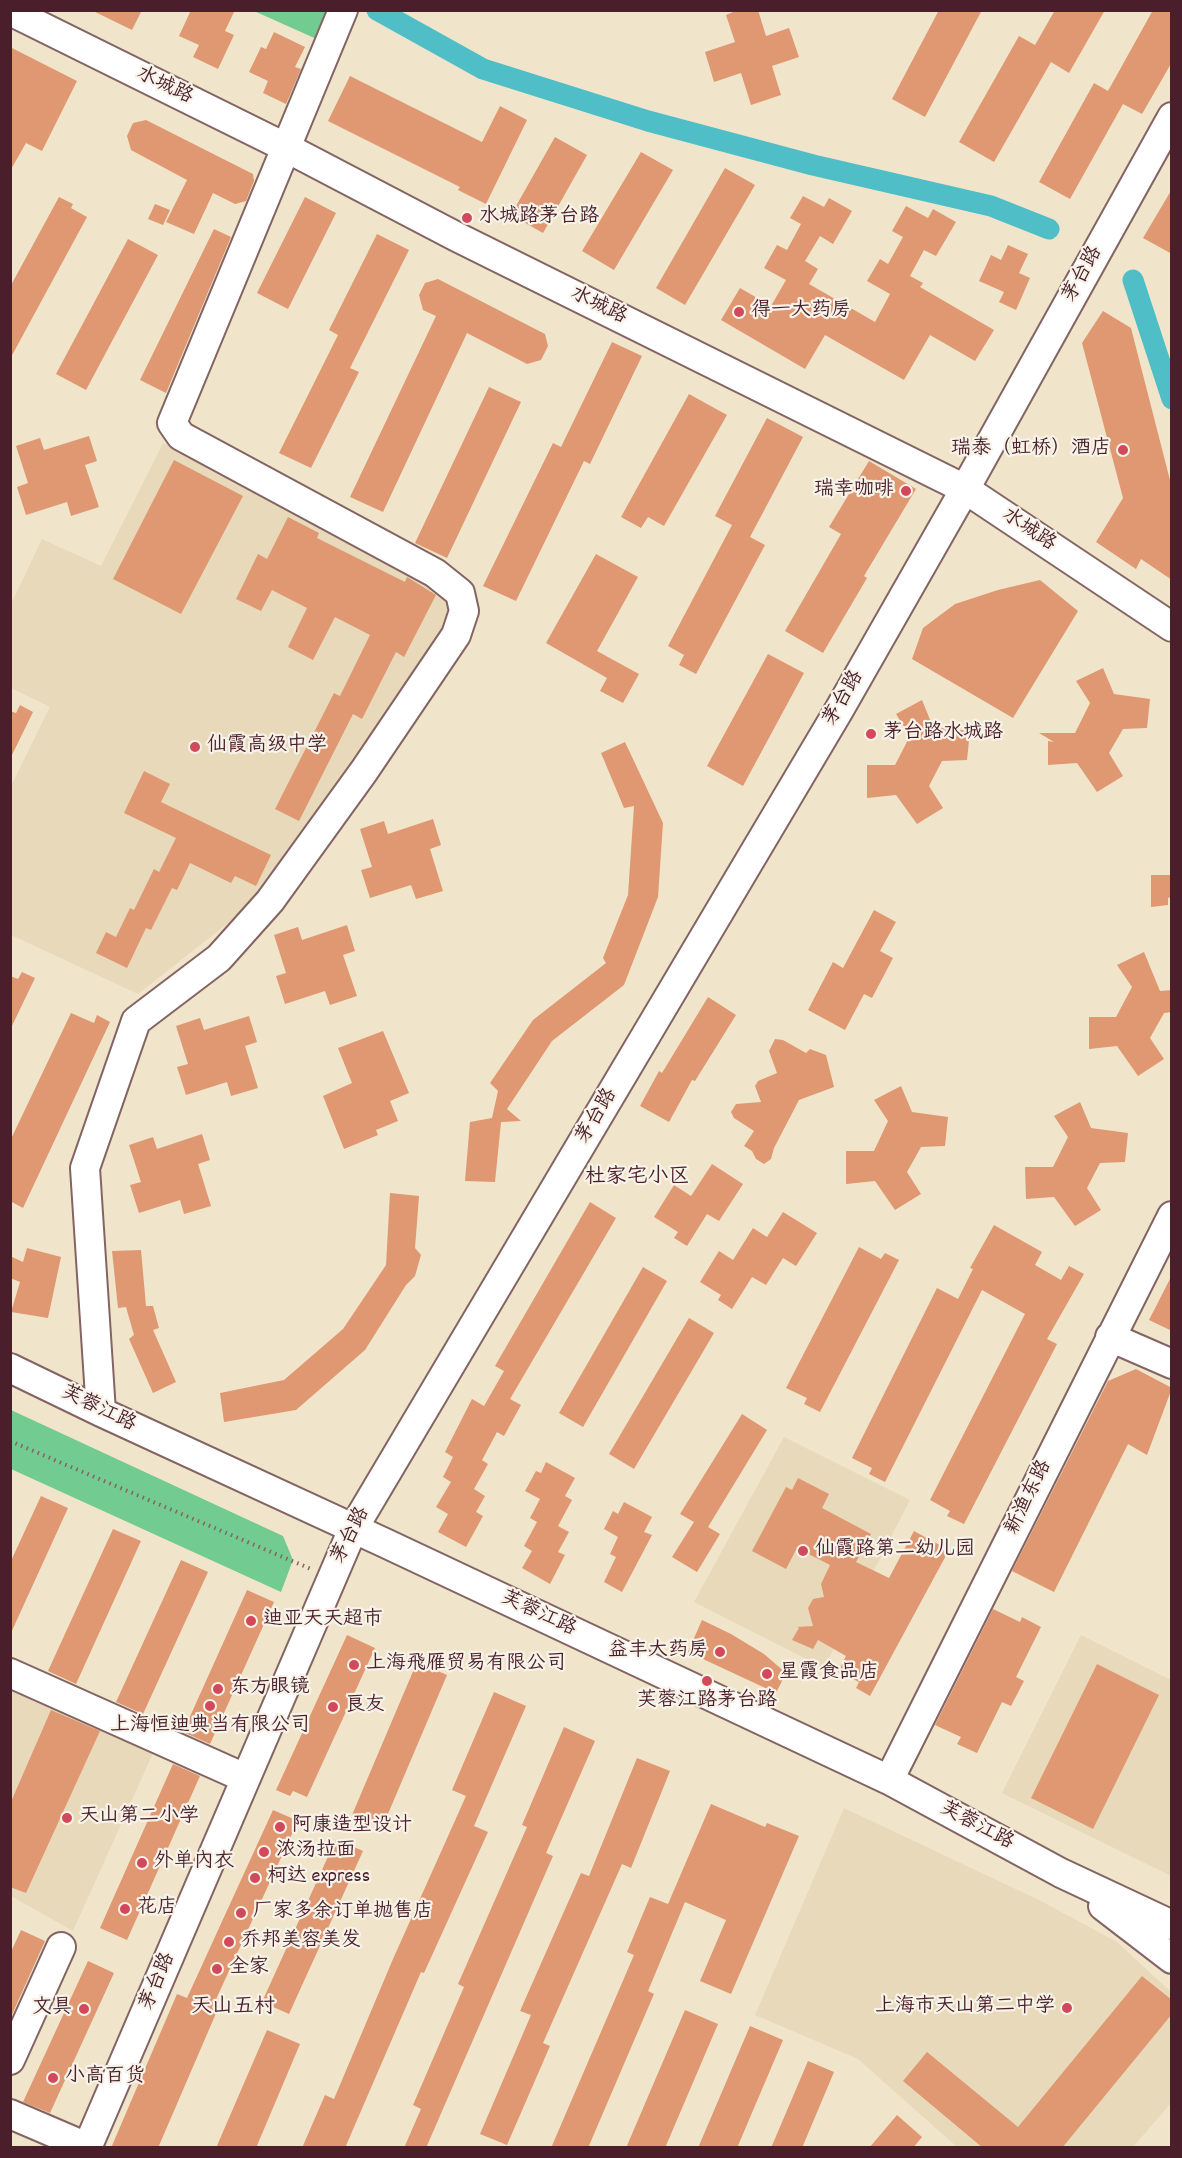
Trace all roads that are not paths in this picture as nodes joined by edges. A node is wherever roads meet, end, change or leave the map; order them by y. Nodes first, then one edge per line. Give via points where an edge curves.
1 (343, 10) edge
2 (10, 11) edge
3 (1172, 117) edge
4 (285, 147) junction
5 (965, 489) junction
6 (1172, 627) edge
7 (1172, 1216) edge
8 (1110, 1337) junction
9 (1172, 1364) edge
10 (10, 1368) edge
11 (101, 1412) junction
12 (353, 1529) junction
13 (10, 1673) edge
14 (245, 1778) junction
15 (889, 1780) junction
16 (1061, 1873) junction
17 (1172, 1925) edge
18 (61, 1947) dead end
19 (1172, 1959) edge
20 (10, 2060) edge
21 (10, 2114) edge
22 (87, 2147) edge

1 - 4 street
2 - 4 street, 水城路
3 - 5 street, 茅台路
4 - 5 street, 水城路 via 457,237
4 - 11 street via 172,423 181,436 435,573 460,593 464,611 456,635 438,663 270,901 219,958 136,1021 85,1168
5 - 6 street, 水城路
5 - 12 street, 茅台路 via 833,720
7 - 8 street, 新渔东路
8 - 9 street
8 - 15 street, 新渔东路
10 - 11 street, 芙蓉江路
11 - 12 street, 芙蓉江路
12 - 14 street, 茅台路
12 - 15 street, 芙蓉江路
13 - 14 street
14 - 22 street, 茅台路
15 - 16 street, 芙蓉江路
16 - 17 street, 芙蓉江路
16 - 19 street, 芙蓉江路
18 - 20 street
21 - 22 street

